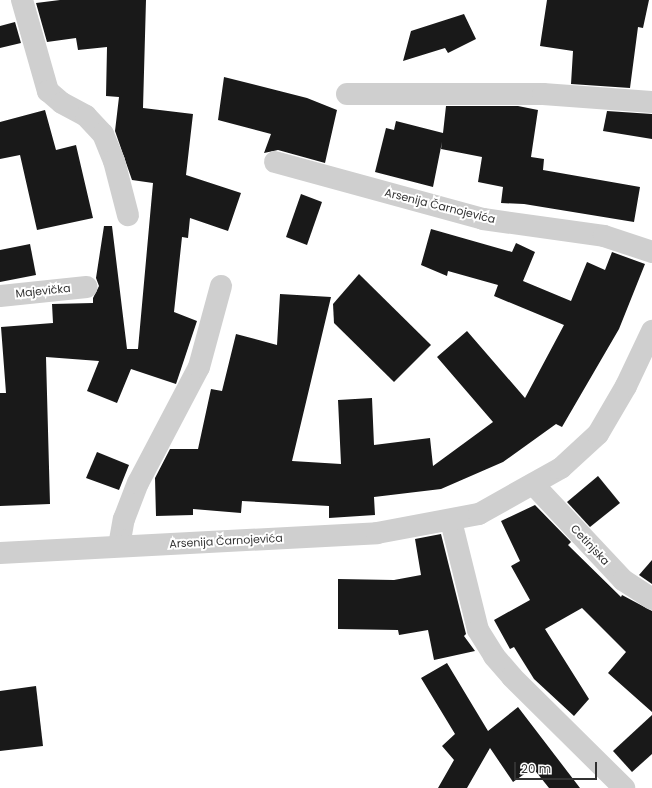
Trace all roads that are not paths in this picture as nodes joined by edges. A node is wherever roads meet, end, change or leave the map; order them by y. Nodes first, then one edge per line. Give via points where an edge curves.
1 (22, 0) edge
2 (347, 94) dead end
3 (652, 102) edge
4 (275, 162) dead end
5 (128, 215) dead end
6 (652, 252) edge
7 (221, 286) dead end
8 (87, 287) dead end
9 (0, 296) edge
10 (651, 337) edge
11 (533, 484) junction
12 (451, 521) junction
13 (119, 546) junction
14 (0, 553) edge
15 (652, 599) edge
16 (624, 788) edge

1 - 5 street via 48,91 62,103 86,116 103,134 114,161
2 - 3 street via 543,94
4 - 6 street, Arsenija Čarnojevića via 484,219 604,236
7 - 13 street via 199,367 138,483 124,519
8 - 9 street, Majevička
10 - 11 street, Arsenija Čarnojevića via 598,434 561,468
11 - 12 street, Arsenija Čarnojevića via 479,514
11 - 15 street, Cetinjska via 623,580
12 - 13 street, Arsenija Čarnojevića via 377,533
12 - 16 street via 478,630 494,656
13 - 14 street, Arsenija Čarnojevića

